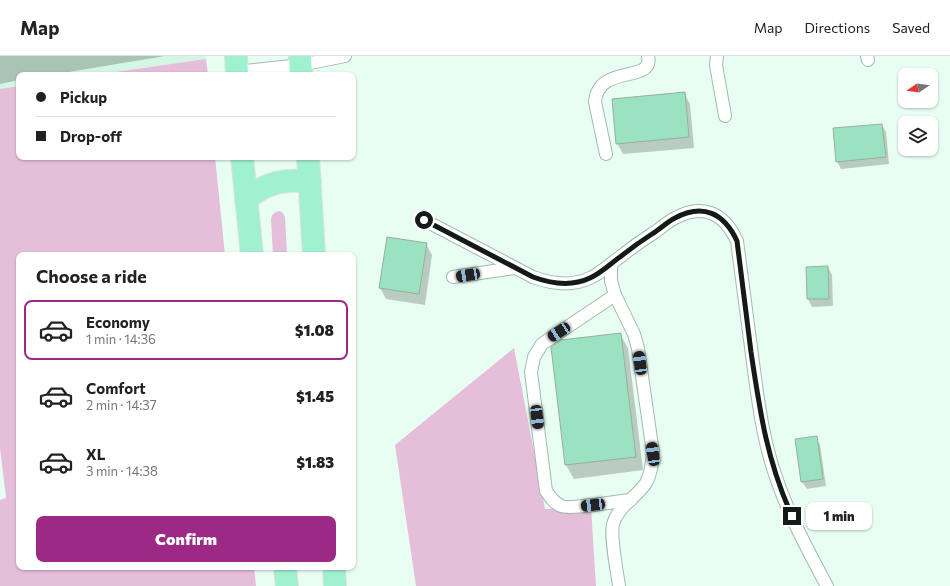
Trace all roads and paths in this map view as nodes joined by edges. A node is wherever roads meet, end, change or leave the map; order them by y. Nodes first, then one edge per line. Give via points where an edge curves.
1 (345, 56) edge
2 (648, 56) edge
3 (717, 56) edge
4 (300, 65) edge
5 (236, 68) edge
6 (725, 116) dead end
7 (606, 154) dead end
8 (242, 160) edge
9 (308, 160) edge
10 (310, 182) junction
11 (246, 199) junction
12 (424, 220) dead end
13 (252, 252) edge
14 (314, 252) edge
15 (611, 264) junction
16 (514, 268) junction
17 (453, 277) dead end
18 (615, 295) junction
19 (631, 500) junction
20 (285, 570) edge
21 (334, 570) edge
22 (287, 586) edge
23 (336, 586) edge
24 (619, 586) edge
25 (827, 586) edge

1 - 4 lane
2 - 7 lane via 644,70 609,79 598,88 595,102
3 - 6 lane via 716,65
4 - 5 lane
8 - 11 main road
9 - 10 main road
10 - 11 main road via 276,182
10 - 14 main road
11 - 13 main road
12 - 16 lane
15 - 16 lane via 590,278 568,284 544,281
15 - 18 lane via 611,281
15 - 25 lane via 674,218 687,213 712,213 723,219 732,229 737,241 758,400 772,465 796,527
16 - 17 lane
18 - 19 lane via 638,348 653,454 652,468 646,482
18 - 19 lane via 542,344 534,357 531,372 546,491 549,497 567,508
19 - 24 lane via 613,524
20 - 22 main road
21 - 23 main road

